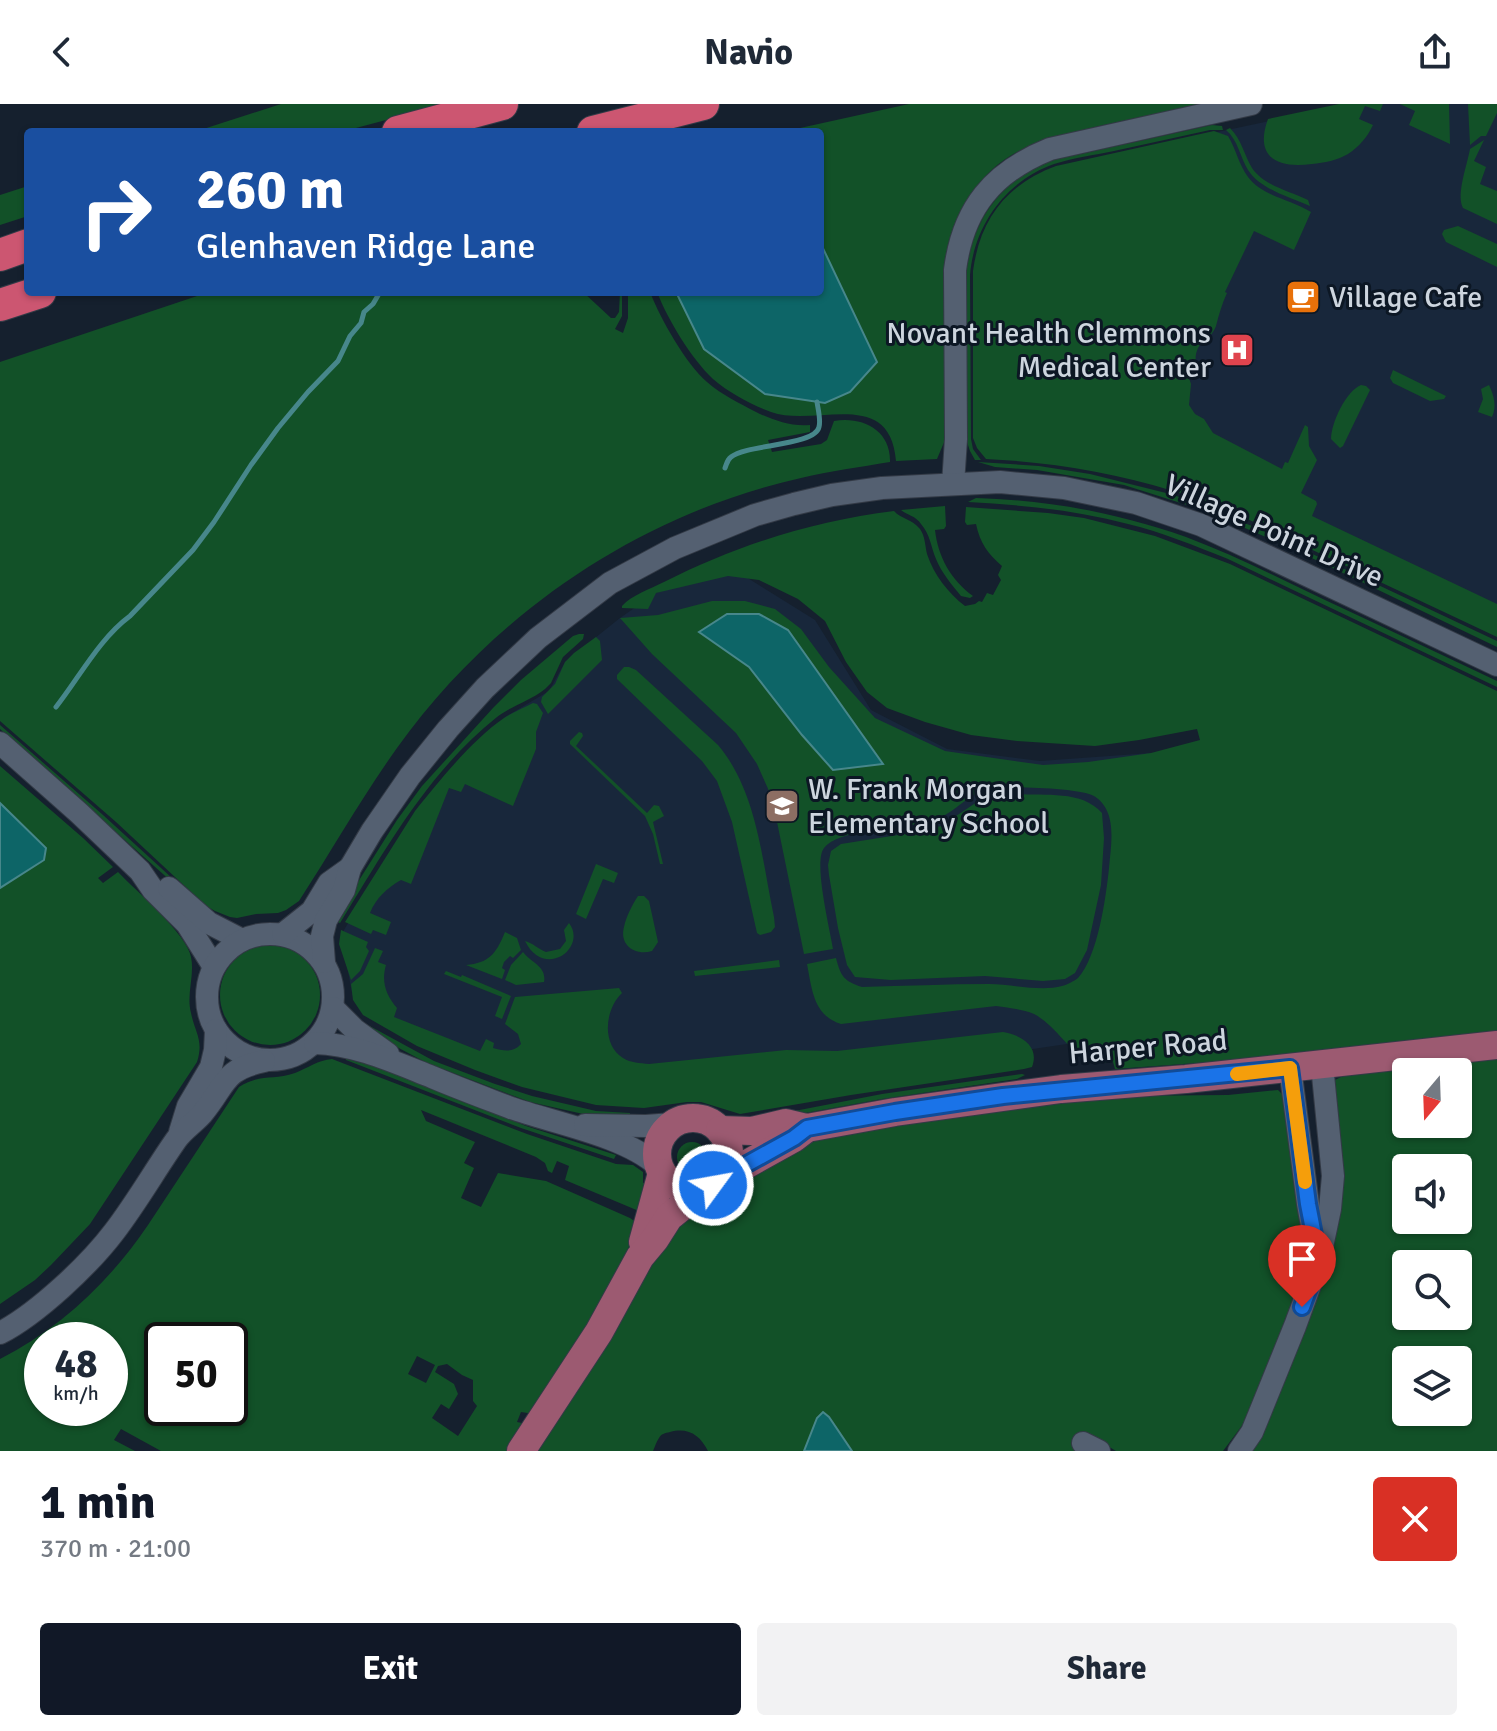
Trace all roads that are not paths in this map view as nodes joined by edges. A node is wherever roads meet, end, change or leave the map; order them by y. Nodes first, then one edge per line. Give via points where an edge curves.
1 (502, 104) edge
2 (703, 104) edge
3 (1251, 104) edge
4 (413, 128) edge
5 (609, 128) edge
6 (24, 246) edge
7 (0, 255) edge
8 (28, 296) edge
9 (0, 305) edge
10 (953, 484) junction
11 (1497, 665) edge
12 (0, 743) edge
13 (350, 868) junction
14 (140, 871) junction
15 (283, 934) junction
16 (242, 940) junction
17 (324, 962) junction
18 (214, 967) junction
19 (333, 1008) junction
20 (216, 1030) junction
21 (315, 1043) junction
22 (1497, 1045) edge
23 (267, 1060) junction
24 (398, 1063) junction
25 (1322, 1065) junction
26 (1290, 1068) junction
27 (673, 1124) junction
28 (568, 1125) junction
29 (807, 1128) junction
30 (720, 1130) junction
31 (178, 1137) junction
32 (1330, 1146) junction
33 (1300, 1149) junction
34 (660, 1170) junction
35 (712, 1184) junction
36 (640, 1257) junction
37 (1319, 1261) junction
38 (0, 1333) edge
39 (521, 1451) edge
40 (1239, 1451) edge

1 - 4 highway
2 - 5 highway
3 - 10 street via 1050,149 1010,169 983,196 965,228 955,270
6 - 7 highway
8 - 9 highway
10 - 11 street, Village Point Drive via 1064,488 1136,503 1201,525
10 - 13 street, Village Point Drive via 844,493 755,515 675,548 610,583 538,638 466,708 410,776
12 - 14 street
13 - 15 street, Village Point Drive via 329,883 312,911
13 - 17 street, Village Point Drive via 326,920
14 - 16 street via 164,884 209,923
14 - 18 street via 187,924
15 - 16 street
15 - 17 street via 313,949
16 - 18 street
17 - 19 street
18 - 20 street via 207,999
19 - 21 street
19 - 24 street
20 - 23 street via 247,1056
20 - 31 street via 211,1067 188,1106
21 - 23 street via 284,1059
21 - 24 street
22 - 25 main road, Harper Road
23 - 31 street via 243,1066 227,1078
24 - 28 street
25 - 26 main road, Harper Road
25 - 32 street
26 - 29 main road, Harper Road via 1003,1096
26 - 33 street
27 - 28 street
27 - 30 main road via 692,1118
27 - 34 main road via 660,1138
28 - 34 street via 647,1155
29 - 30 main road, Harper Road via 786,1123 752,1131
29 - 35 main road, Harper Road
30 - 35 main road via 729,1160
31 - 38 street via 85,1267
32 - 33 street
32 - 37 street via 1330,1209
33 - 37 street
34 - 35 main road via 685,1190
34 - 36 main road, Harper Road
35 - 36 main road, Harper Road via 669,1217
36 - 39 main road, Harper Road via 599,1332
37 - 40 street via 1257,1421

